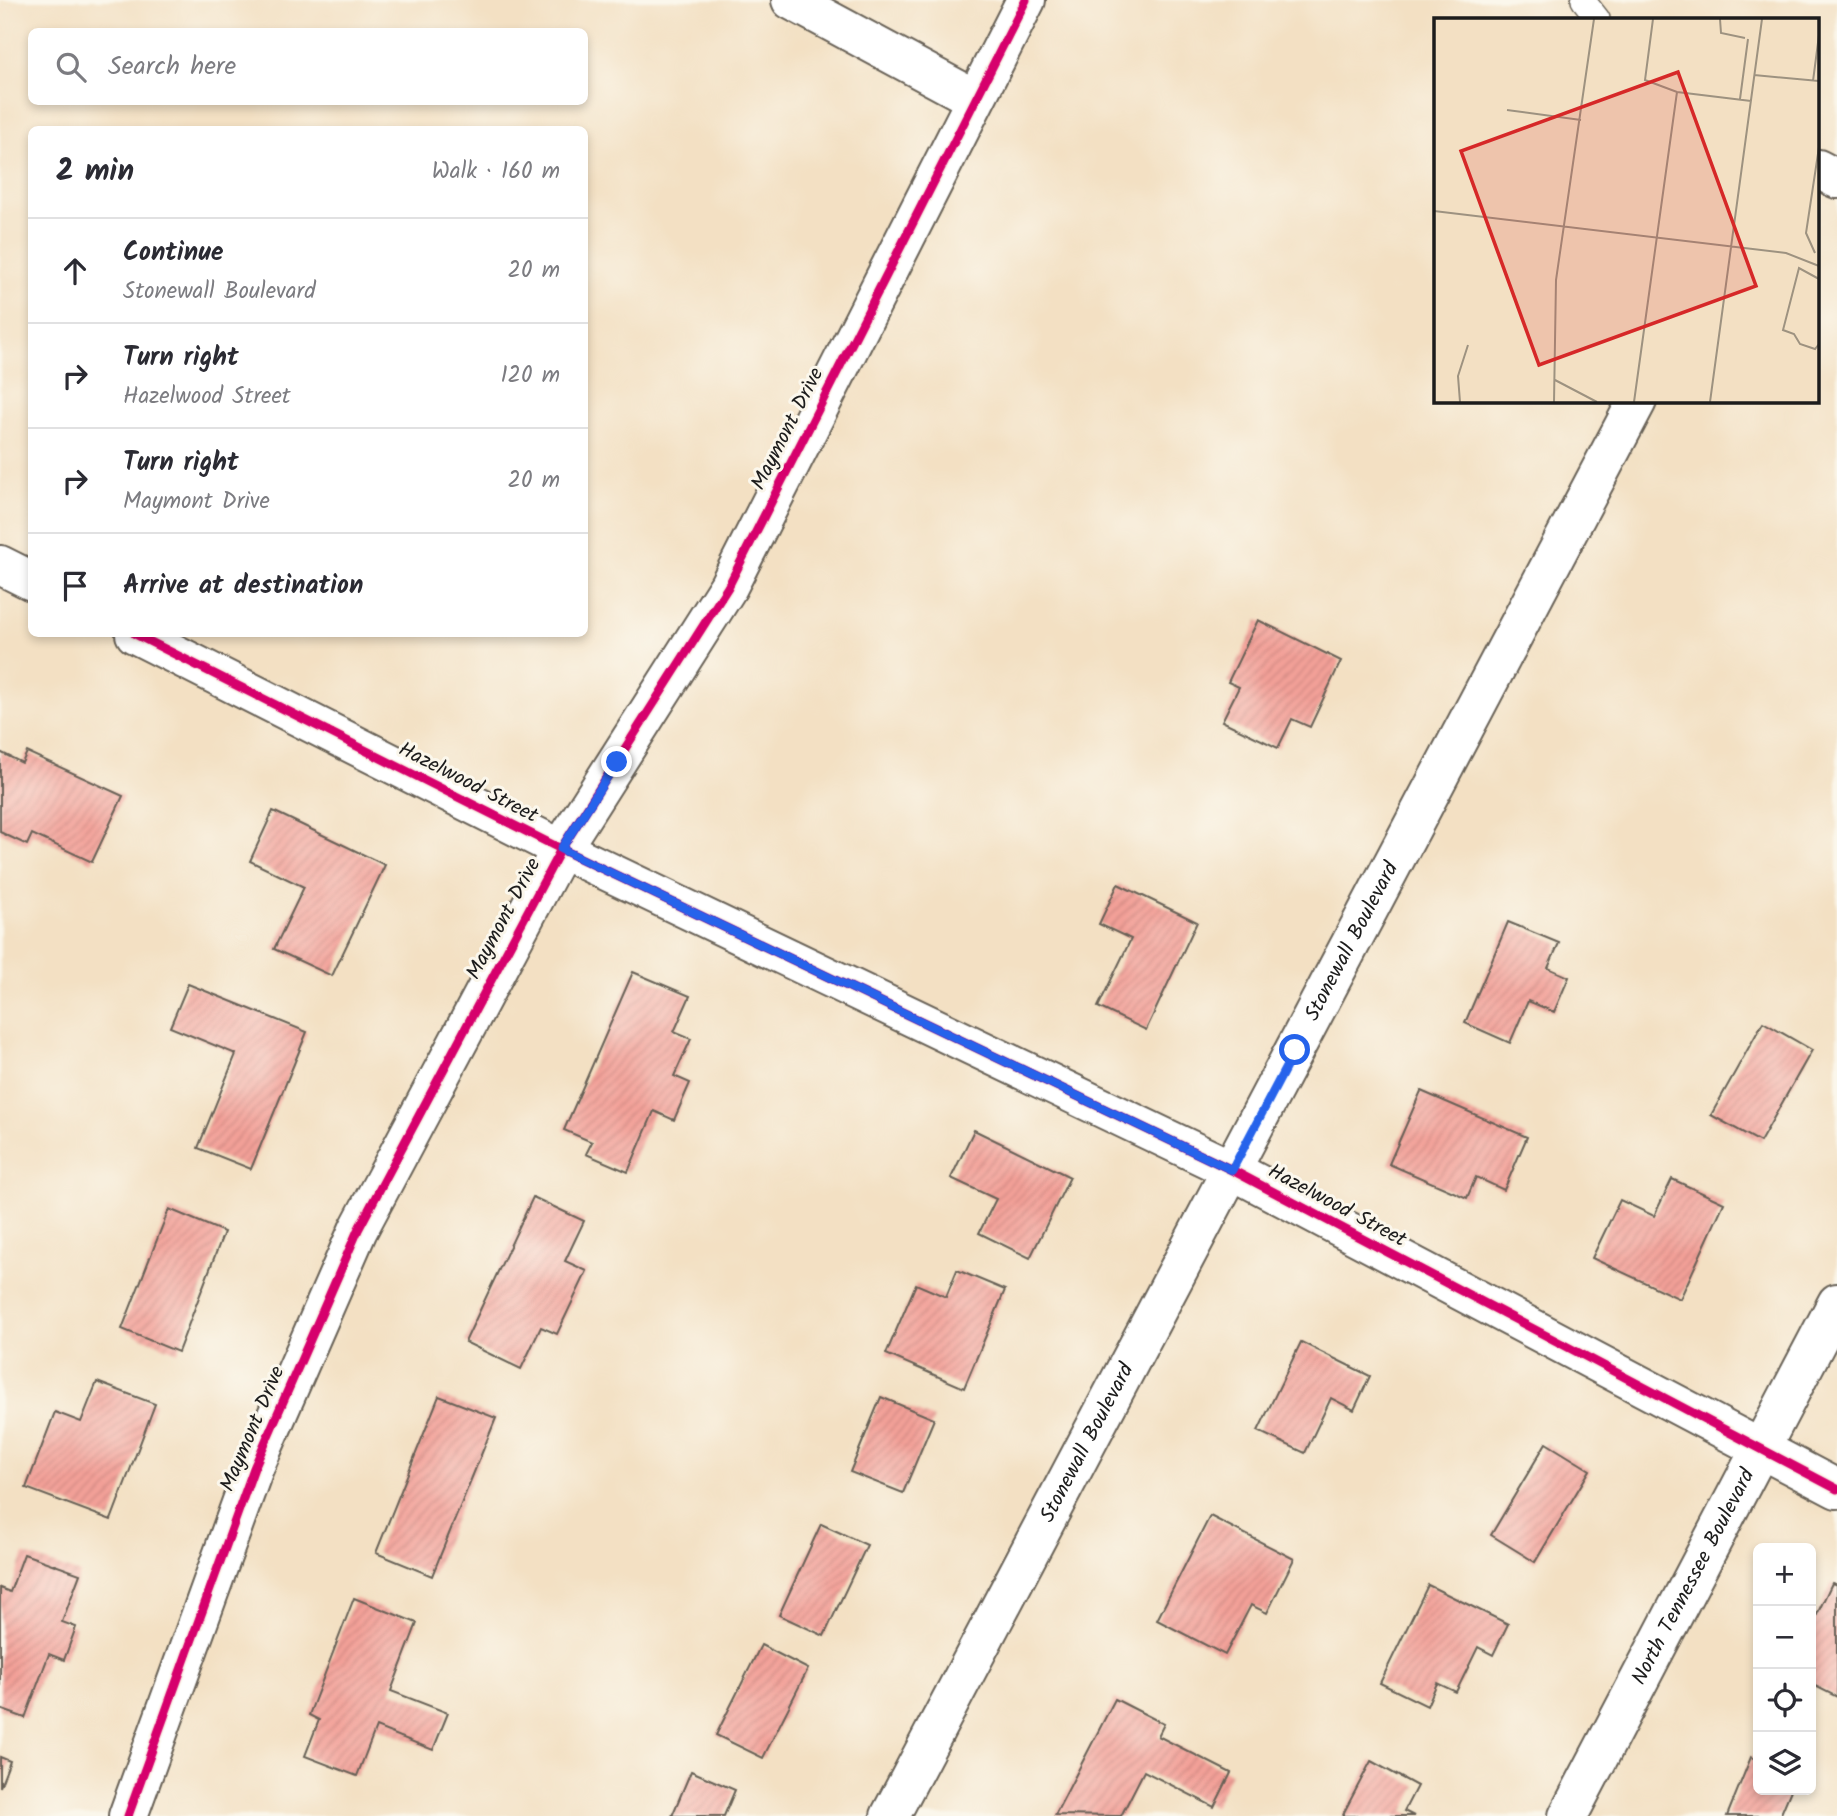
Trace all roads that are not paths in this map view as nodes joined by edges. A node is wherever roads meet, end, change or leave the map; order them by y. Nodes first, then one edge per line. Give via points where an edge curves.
1 (791, 0) edge
2 (1026, 0) edge
3 (1583, 0) edge
4 (1597, 18) edge
5 (975, 99) junction
6 (1820, 170) edge
7 (1837, 179) edge
8 (1636, 402) edge
9 (0, 565) edge
10 (28, 579) edge
11 (141, 637) edge
12 (561, 849) junction
13 (1232, 1170) junction
14 (1837, 1303) edge
15 (1761, 1449) junction
16 (1837, 1489) edge
17 (128, 1816) edge
18 (890, 1816) edge
19 (1568, 1816) edge

1 - 5 street
2 - 5 street, Maymont Drive
3 - 4 lane
5 - 12 street, Maymont Drive via 728,587
6 - 7 street
8 - 13 street, Stonewall Boulevard
9 - 10 street
11 - 12 street, Hazelwood Street
12 - 13 street, Hazelwood Street
12 - 17 street, Maymont Drive via 358,1230 254,1468
13 - 15 street, Hazelwood Street
13 - 18 street, Stonewall Boulevard
14 - 15 street, North Tennessee Boulevard
15 - 16 street, Hazelwood Street
15 - 19 street, North Tennessee Boulevard

